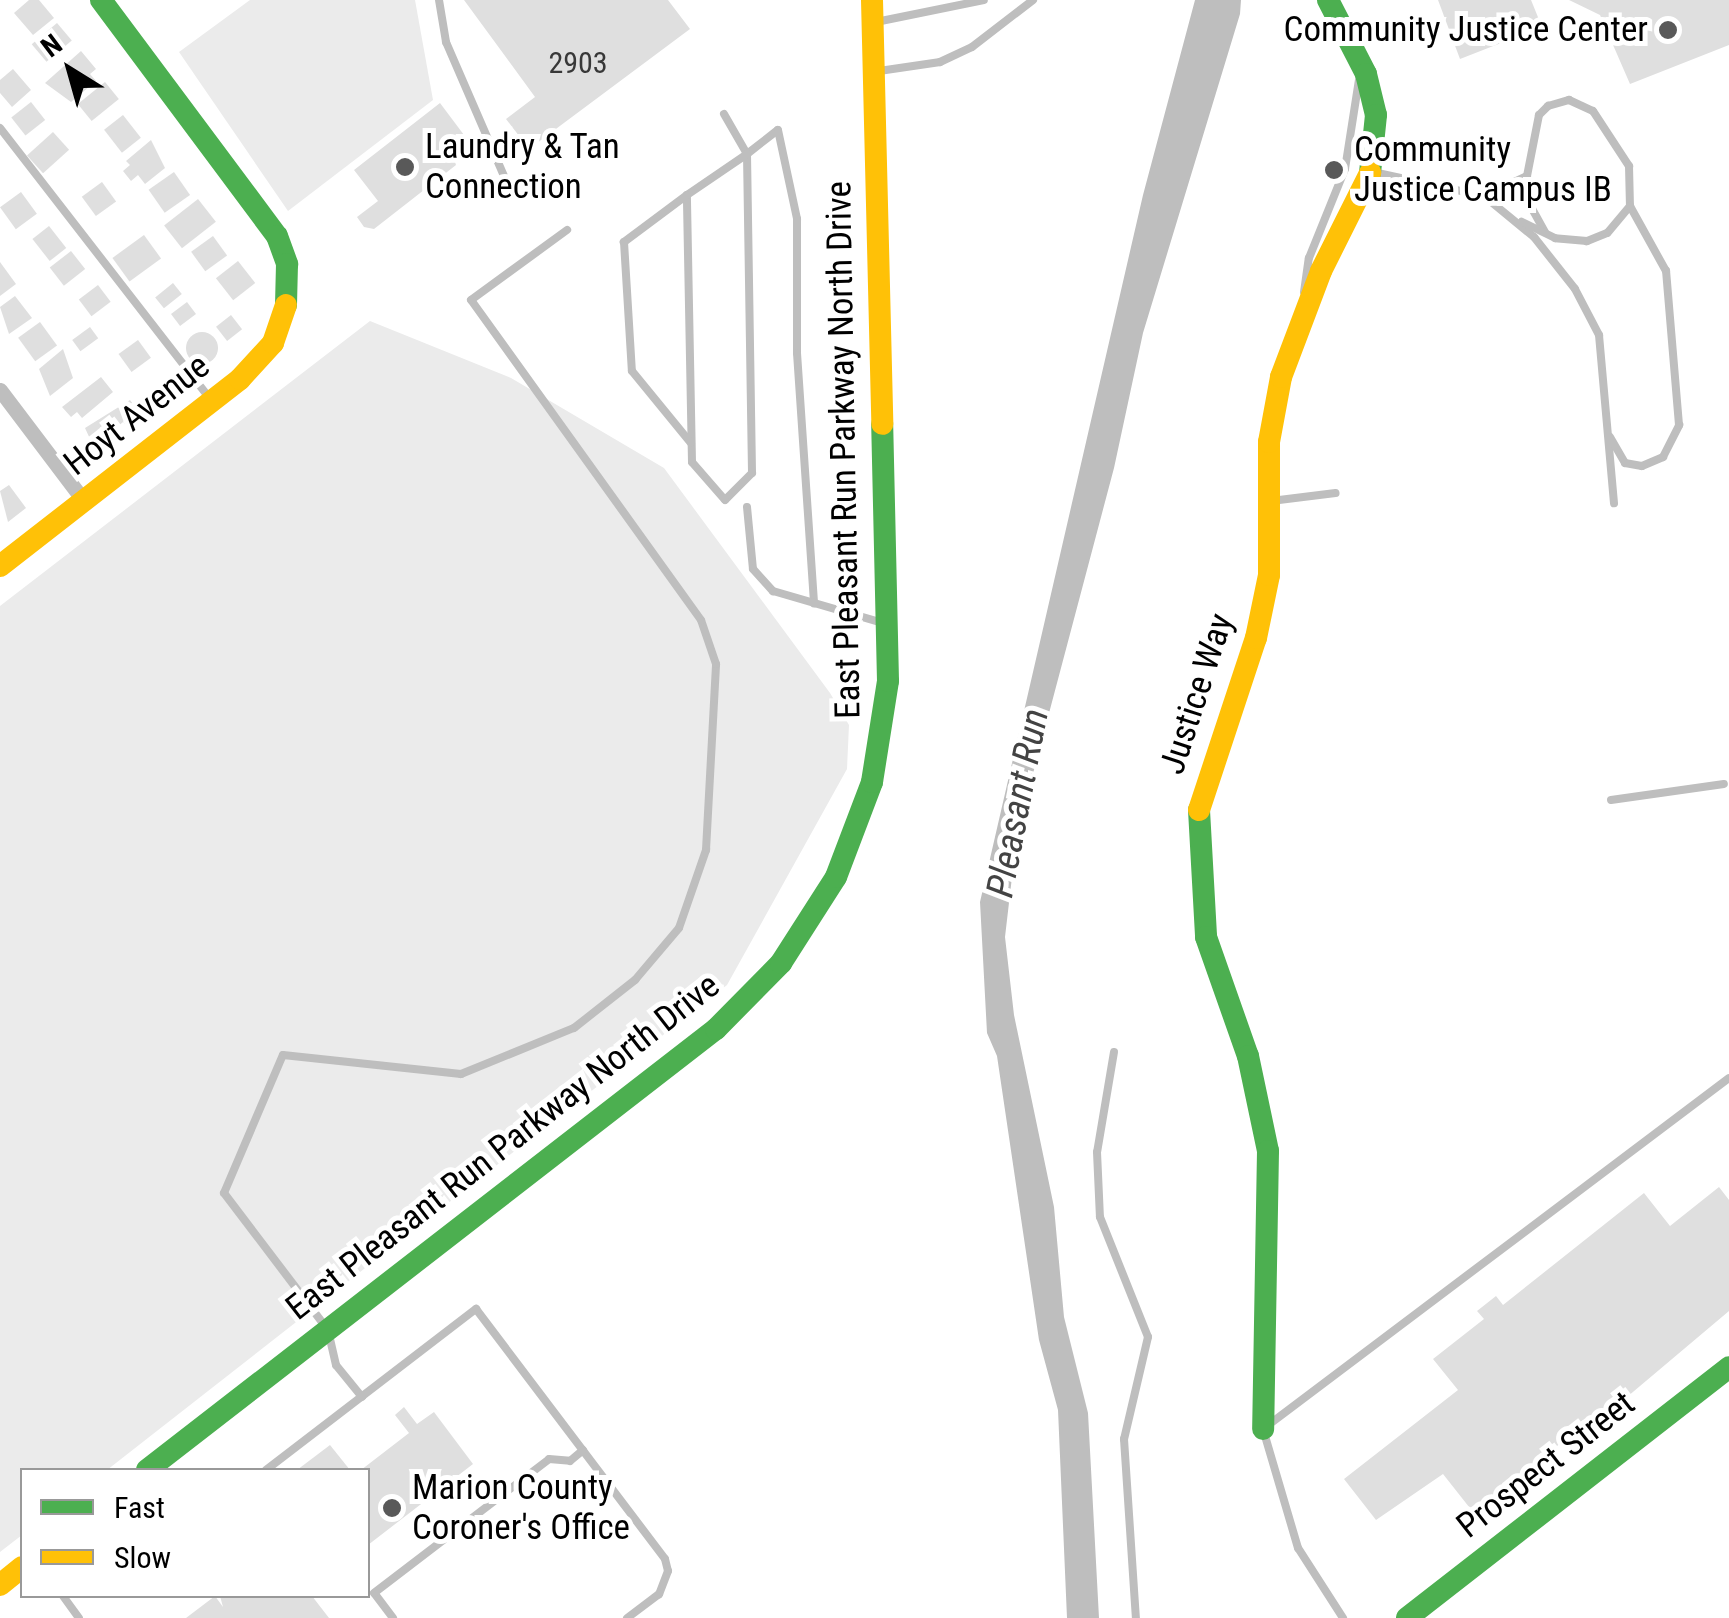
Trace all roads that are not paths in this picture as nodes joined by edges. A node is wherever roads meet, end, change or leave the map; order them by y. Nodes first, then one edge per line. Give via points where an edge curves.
1 (101, 0) edge
2 (438, 0) edge
3 (984, 0) edge
4 (1032, 0) edge
5 (1328, 0) edge
6 (873, 11) edge
7 (1361, 65) junction
8 (874, 72) junction
9 (724, 114) dead end
10 (0, 128) edge
11 (747, 154) junction
12 (1371, 172) junction
13 (1527, 176) junction
14 (507, 183) dead end
15 (688, 195) junction
16 (1484, 196) junction
17 (1630, 206) junction
18 (1516, 219) junction
19 (566, 230) dead end
20 (1544, 232) junction
21 (1306, 310) junction
22 (0, 390) edge
23 (212, 402) junction
24 (1606, 428) junction
25 (692, 444) junction
26 (1336, 493) dead end
27 (84, 501) junction
28 (1268, 501) junction
29 (1614, 503) dead end
30 (747, 506) dead end
31 (0, 566) edge
32 (814, 603) junction
33 (888, 624) junction
34 (1724, 784) dead end
35 (1611, 800) dead end
36 (1114, 1052) dead end
37 (1729, 1078) edge
38 (328, 1330) junction
39 (1729, 1367) edge
40 (362, 1397) junction
41 (1263, 1429) junction
42 (583, 1450) junction
43 (151, 1468) edge
44 (269, 1468) edge
45 (20, 1570) edge
46 (0, 1585) edge
47 (64, 1598) edge
48 (79, 1618) edge
49 (393, 1618) edge
50 (626, 1618) edge
51 (1136, 1618) edge
52 (1343, 1618) edge
53 (1407, 1618) edge

1 - 23 street, Hoyt Avenue via 277,236 288,264 288,297 273,343
2 - 14 lane via 446,42
3 - 6 lane
4 - 8 lane via 972,47 940,62
5 - 7 street, Justice Way
6 - 8 street, East Pleasant Run Parkway North Drive
7 - 12 street, Justice Way via 1376,115
7 - 21 lane via 1345,169 1303,278
8 - 33 street, East Pleasant Run Parkway North Drive
9 - 11 lane
10 - 23 lane
11 - 15 lane
11 - 25 lane via 752,473 725,500 692,462
11 - 32 lane via 778,130 796,219 797,353
12 - 16 lane
12 - 21 street, Justice Way
13 - 16 lane
13 - 17 lane via 1538,115 1558,101 1580,103 1604,122 1622,152 1632,179
13 - 20 lane via 1530,205
15 - 25 lane
15 - 25 lane via 624,242 632,371
16 - 18 lane
17 - 20 lane via 1598,238 1574,241
17 - 24 lane via 1666,271 1678,427 1664,457 1633,467 1618,456
18 - 20 lane
18 - 24 lane via 1589,311 1598,335
19 - 38 lane via 471,300 702,620 716,664 706,850 679,928 635,980 561,1034 462,1074 284,1055 224,1193
21 - 28 street, Justice Way via 1281,377
22 - 27 street
23 - 27 street, Hoyt Avenue
24 - 29 lane
26 - 28 lane
27 - 31 street, Hoyt Avenue
28 - 41 street, Justice Way via 1269,575 1256,638 1200,796 1196,843 1206,937 1248,1056 1268,1151
30 - 32 lane via 753,569 772,592
32 - 33 lane
33 - 38 street, East Pleasant Run Parkway North Drive via 882,736 864,808 836,876 781,963 716,1029
34 - 35 lane
36 - 51 lane via 1098,1152 1100,1217 1148,1336 1124,1439
37 - 41 lane
38 - 40 lane via 336,1365
38 - 43 street, East Pleasant Run Parkway North Drive
39 - 53 street, Prospect Street
40 - 42 lane via 476,1309
40 - 44 lane
41 - 52 lane via 1298,1548
42 - 49 lane via 570,1461 549,1460 374,1593
42 - 50 lane via 665,1559 668,1571 658,1594
45 - 46 street
47 - 48 lane

